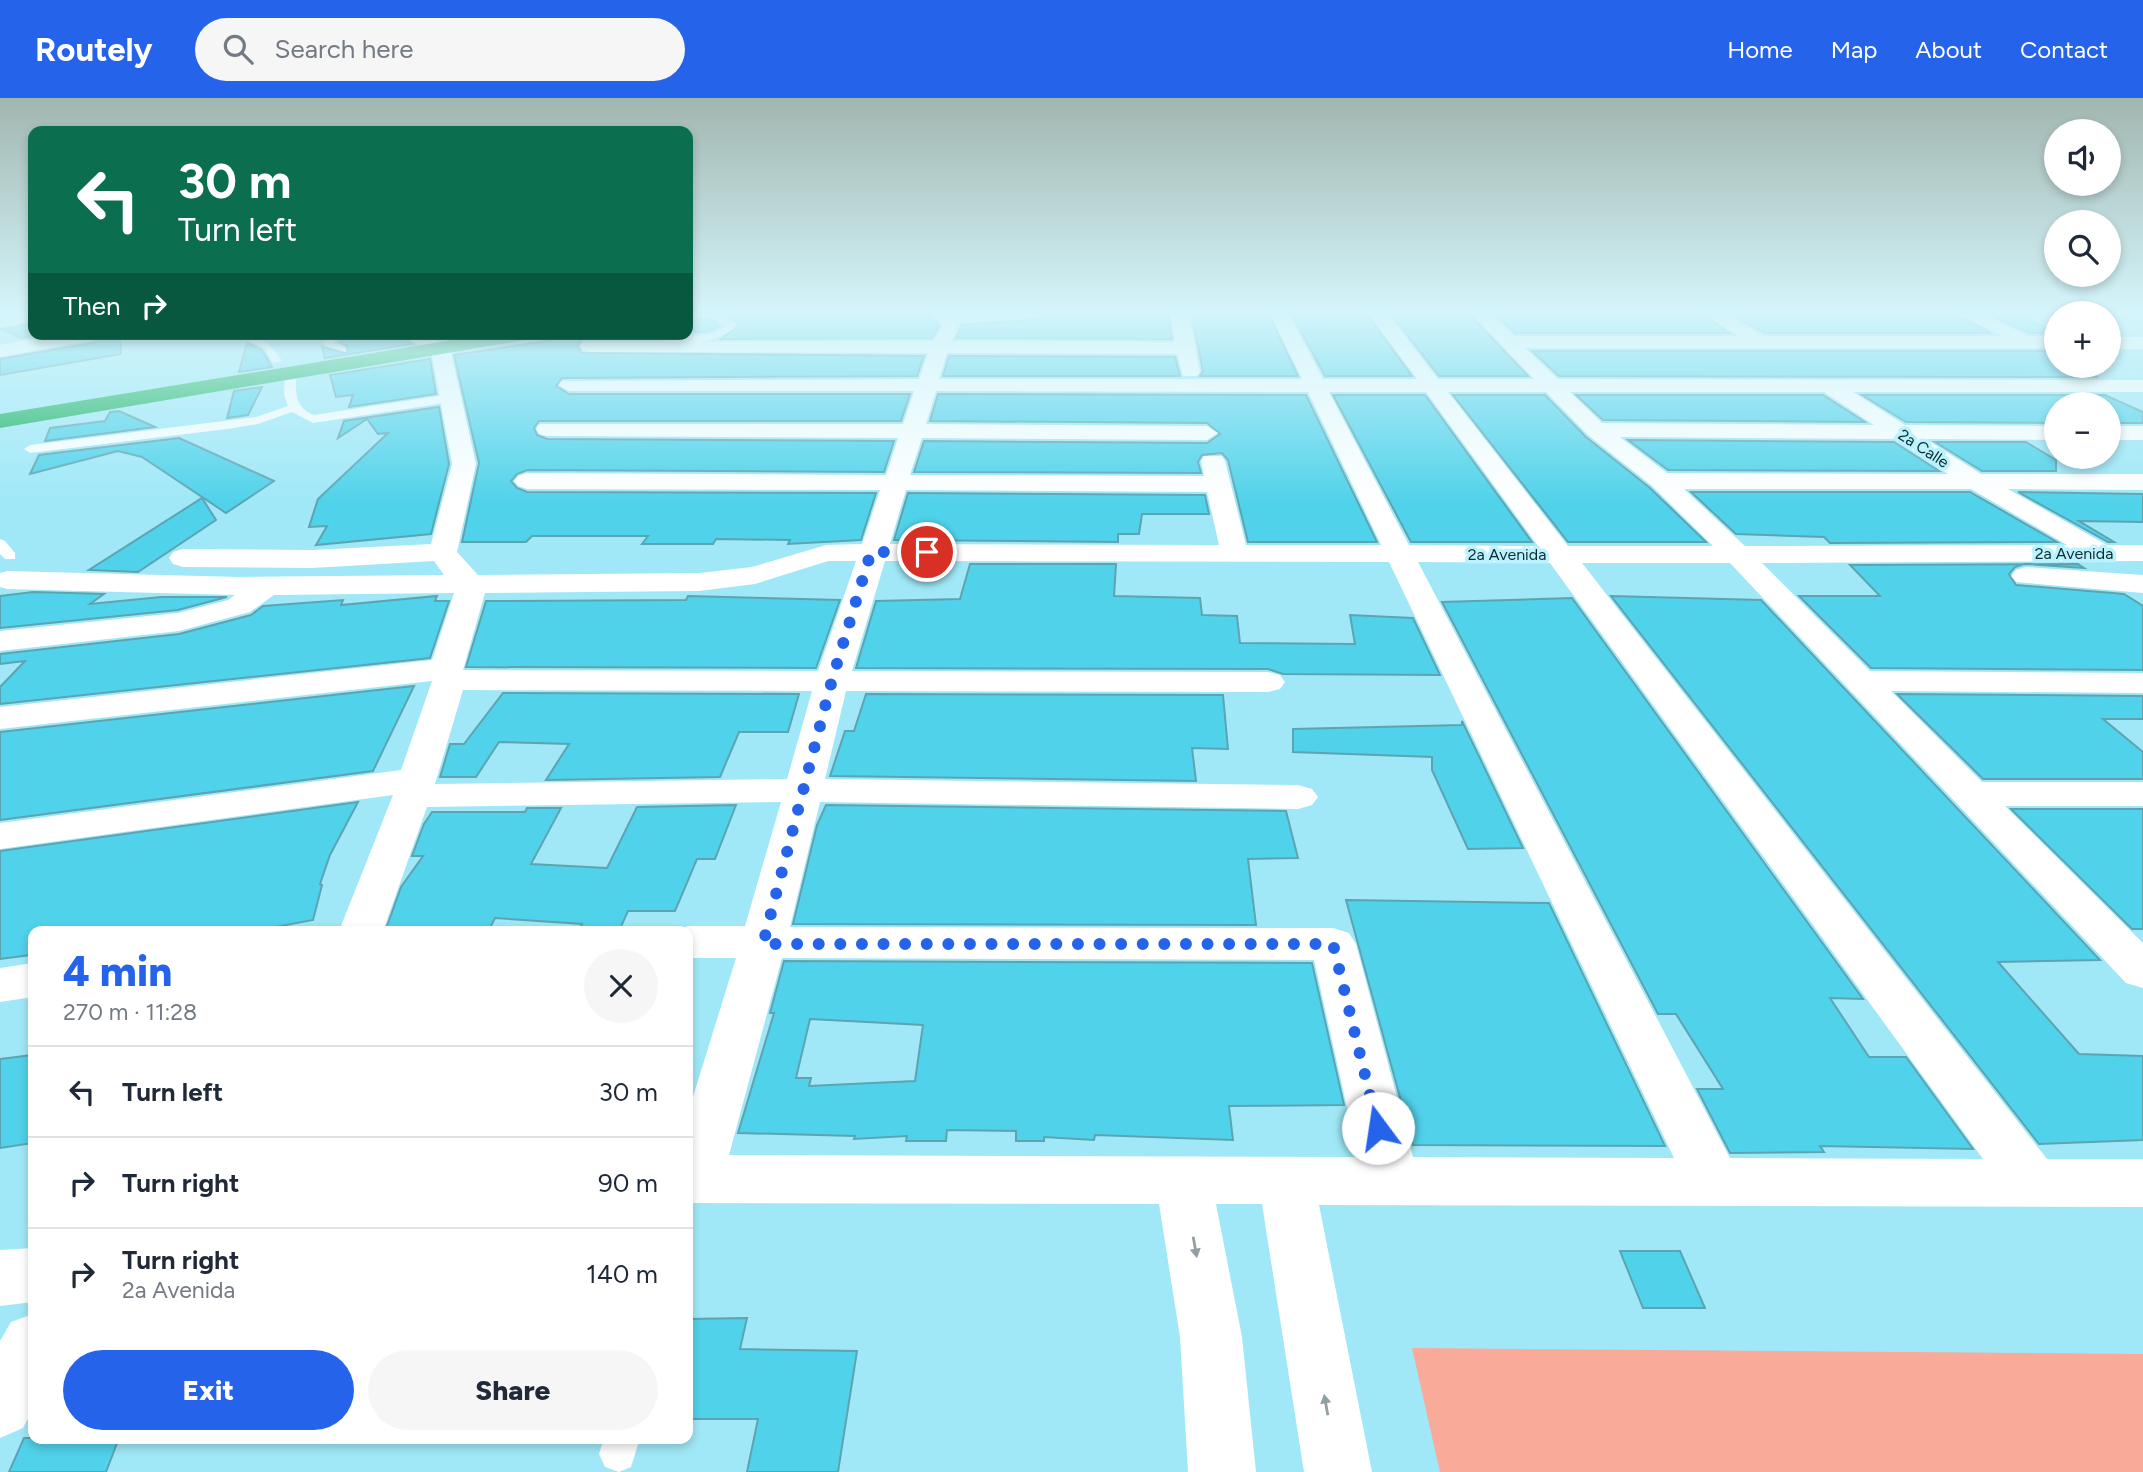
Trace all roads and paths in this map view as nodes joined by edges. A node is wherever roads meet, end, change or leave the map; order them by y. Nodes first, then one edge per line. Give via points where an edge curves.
1 (218, 375) edge
2 (237, 375) edge
3 (286, 375) edge
4 (442, 375) edge
5 (930, 375) edge
6 (1191, 375) edge
7 (1310, 375) edge
8 (1426, 375) edge
9 (1543, 375) edge
10 (1813, 375) edge
11 (2112, 378) edge
12 (569, 385) dead end
13 (927, 385) junction
14 (1193, 385) junction
15 (1315, 385) junction
16 (1828, 385) junction
17 (1434, 386) junction
18 (1554, 386) junction
19 (2137, 388) edge
20 (451, 398) junction
21 (0, 405) edge
22 (293, 408) junction
23 (0, 421) edge
24 (547, 429) dead end
25 (1596, 430) junction
26 (912, 431) junction
27 (1901, 432) junction
28 (1207, 433) junction
29 (2044, 433) edge
30 (2121, 433) edge
31 (2143, 433) edge
32 (30, 449) dead end
33 (527, 481) dead end
34 (1661, 481) junction
35 (2143, 482) edge
36 (1978, 483) junction
37 (1219, 484) junction
38 (896, 485) junction
39 (1234, 551) junction
40 (443, 552) junction
41 (871, 552) junction
42 (1735, 552) junction
43 (2143, 552) edge
44 (1401, 553) junction
45 (2101, 553) junction
46 (1560, 554) junction
47 (1802, 555) junction
48 (3, 563) edge
49 (2143, 578) edge
50 (269, 584) junction
51 (2143, 584) edge
52 (472, 585) junction
53 (0, 641) edge
54 (447, 675) junction
55 (832, 680) junction
56 (1861, 681) junction
57 (1268, 682) dead end
58 (2143, 683) edge
59 (0, 718) edge
60 (414, 788) junction
61 (804, 790) junction
62 (1972, 794) junction
63 (2143, 794) edge
64 (1298, 797) dead end
65 (0, 836) edge
66 (363, 926) edge
67 (693, 942) edge
68 (763, 944) junction
69 (2135, 954) edge
70 (28, 981) edge
71 (0, 985) edge
72 (693, 1178) edge
73 (1184, 1180) junction
74 (1286, 1181) junction
75 (1391, 1181) junction
76 (2032, 1182) junction
77 (2143, 1183) edge
78 (1715, 1184) junction
79 (693, 1188) edge
80 (28, 1275) edge
81 (0, 1278) edge
82 (28, 1353) edge
83 (0, 1405) edge
84 (1222, 1472) edge
85 (1338, 1472) edge

1 - 21 highway
2 - 23 highway
3 - 22 lane
4 - 20 street
5 - 13 street
6 - 14 street
7 - 15 street
8 - 17 street
9 - 18 street
10 - 16 street, 2a Calle
11 - 19 street
12 - 13 street
13 - 14 street
13 - 26 street
14 - 15 street
14 - 28 street
15 - 17 street
15 - 44 street
16 - 18 street
16 - 19 street
16 - 27 street, 2a Calle
17 - 18 street
17 - 46 street
18 - 25 street
20 - 22 lane via 313,419 301,417
20 - 40 street via 464,464
22 - 32 lane via 227,425
24 - 26 street
25 - 27 street
25 - 34 street
26 - 28 street
26 - 38 street
27 - 29 street
27 - 36 street, 2a Calle
28 - 37 street
30 - 31 street
33 - 38 street
34 - 36 street
34 - 42 street
35 - 36 street
36 - 45 street, 2a Calle
37 - 38 street
37 - 39 street
38 - 41 street
39 - 41 street, 2a Avenida
39 - 44 street, 2a Avenida
40 - 48 street via 312,559 76,557
40 - 52 street
41 - 52 street, 2a Avenida via 827,553 755,575 699,582
41 - 55 street
42 - 46 street, 2a Avenida
42 - 47 street, 2a Avenida
42 - 56 street
43 - 45 street, 2a Avenida
44 - 46 street, 2a Avenida
44 - 78 street
45 - 47 street, 2a Avenida
45 - 49 street, 2a Calle
46 - 76 street
47 - 51 street via 1855,565
48 - 50 street, 2a Avenida
50 - 52 street, 2a Avenida
50 - 53 street via 239,606 179,622
52 - 54 street
54 - 55 street
54 - 59 street
54 - 60 street
55 - 57 street
55 - 61 street
56 - 58 street
56 - 62 street
60 - 61 street
60 - 65 street
60 - 66 street
61 - 64 street
61 - 68 street
62 - 63 street
62 - 69 street
67 - 68 street
68 - 72 street
68 - 75 street via 1333,944
70 - 71 street
73 - 74 street
73 - 79 street
73 -> 84 street via 1211,1337
74 - 75 street
85 -> 74 street
75 - 78 street
76 - 77 street
76 - 78 street
80 - 81 street
82 - 83 street

